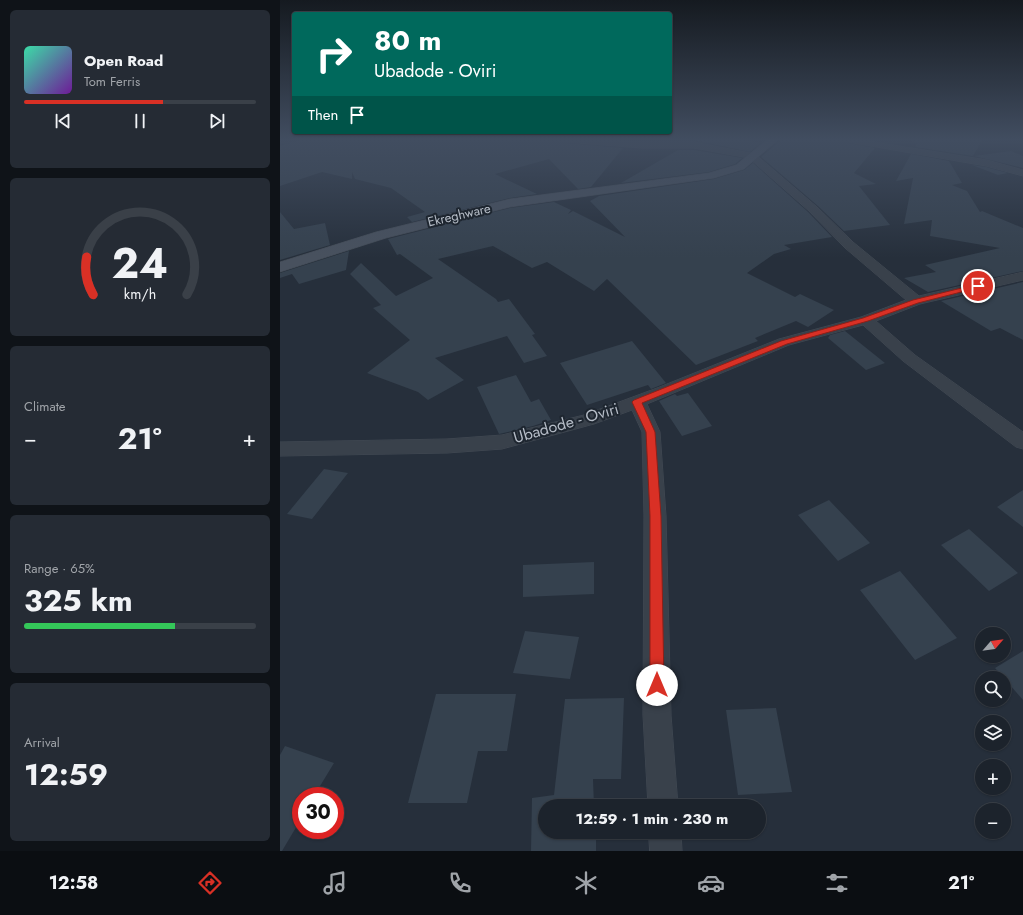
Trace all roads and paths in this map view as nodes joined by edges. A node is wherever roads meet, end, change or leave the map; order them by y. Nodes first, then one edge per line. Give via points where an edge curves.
1 (689, 179) edge
2 (779, 179) edge
3 (280, 267) edge
4 (1023, 276) edge
5 (916, 301) junction
6 (866, 320) junction
7 (637, 402) junction
8 (1023, 442) edge
9 (280, 448) edge
10 (663, 799) edge
11 (665, 839) edge
12 (666, 851) edge

1 - 3 street, Ekreghware via 510,203 381,235
2 - 5 street via 814,209 849,245
4 - 5 street, Ubadode - Oviri
5 - 6 street, Ubadode - Oviri
6 - 7 street, Ubadode - Oviri via 784,342
6 - 8 street via 909,358
7 - 9 street, Ubadode - Oviri via 588,420 502,442 446,446
7 - 10 street via 651,440 655,516 657,715
11 - 12 street

